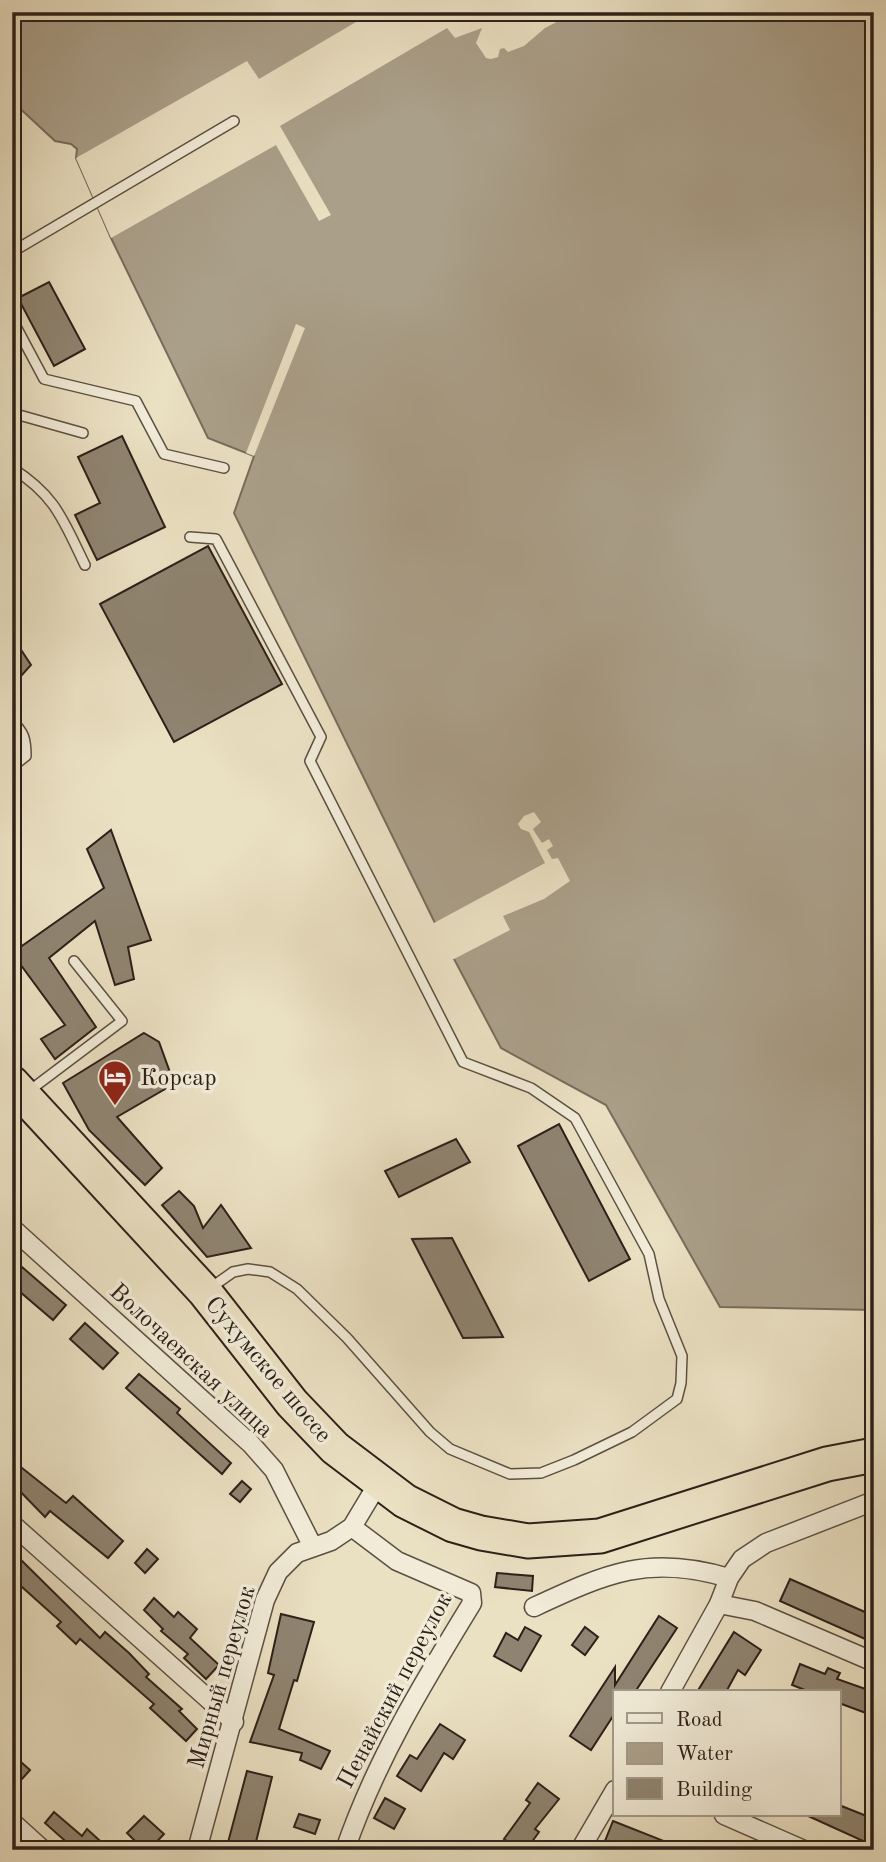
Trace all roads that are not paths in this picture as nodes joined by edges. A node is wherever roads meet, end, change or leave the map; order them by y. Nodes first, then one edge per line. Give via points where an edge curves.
1 (234, 121) dead end
2 (12, 252) edge
3 (12, 319) edge
4 (12, 413) edge
5 (83, 433) dead end
6 (12, 468) edge
7 (224, 468) dead end
8 (190, 537) dead end
9 (85, 565) dead end
10 (12, 721) edge
11 (12, 767) edge
12 (74, 961) dead end
13 (19, 1089) edge
14 (12, 1228) edge
15 (205, 1292) junction
16 (874, 1455) edge
17 (379, 1482) junction
18 (874, 1502) edge
19 (12, 1524) edge
20 (352, 1527) junction
21 (313, 1547) junction
22 (729, 1578) junction
23 (719, 1604) junction
24 (534, 1607) dead end
25 (874, 1662) edge
26 (671, 1690) edge
27 (234, 1722) junction
28 (613, 1793) edge
29 (726, 1816) edge
30 (12, 1822) edge
31 (43, 1850) edge
32 (197, 1850) edge
33 (345, 1850) edge
34 (580, 1850) edge
35 (804, 1850) edge

1 - 2 lane
3 - 7 lane via 44,379 136,401 164,454
4 - 5 lane
6 - 9 lane via 53,500
8 - 15 lane via 216,540 321,737 310,761 463,1062 531,1088 575,1118 649,1254 659,1299 682,1356 681,1383 677,1399 632,1432 541,1473 510,1474 450,1449 347,1338 297,1289 270,1272 233,1272
10 - 11 lane via 26,741 26,756
12 - 13 lane via 122,1021
13 - 15 highway, Сухумское шоссе
14 - 21 street, Волочаевская улица via 251,1444 274,1471
15 - 17 highway, Сухумское шоссе via 314,1427
16 - 17 highway, Сухумское шоссе via 827,1464 600,1536 550,1542 505,1538 453,1525
17 - 20 street, Мирный переулок
18 - 22 street via 766,1543 742,1559
19 - 27 street
20 - 21 street, Мирный переулок
20 - 33 street, Пенайский переулок via 397,1561 471,1592 472,1603 365,1791
21 - 27 street, Мирный переулок via 297,1553 278,1572 265,1600
22 - 23 street
22 - 24 street via 693,1567 629,1570
23 - 25 street via 755,1611
23 - 26 street
27 - 32 street, Мирный переулок
28 - 34 street
29 - 35 street
30 - 31 street

